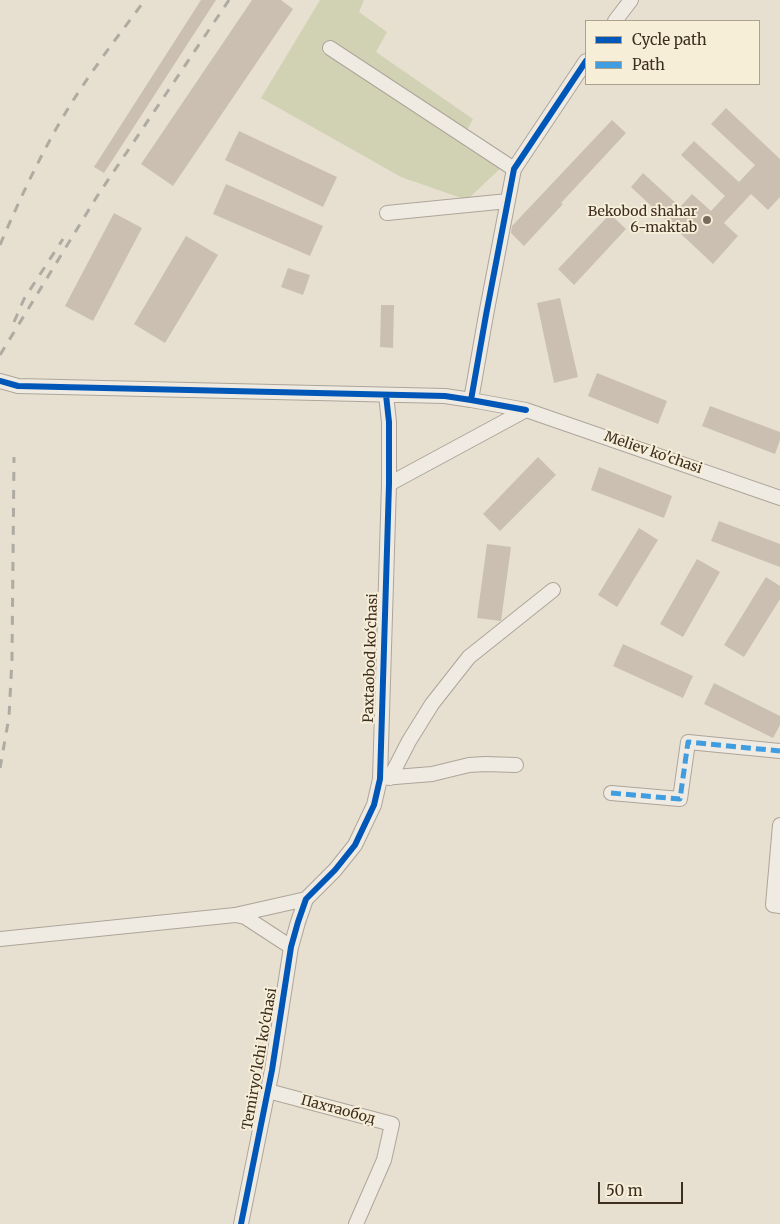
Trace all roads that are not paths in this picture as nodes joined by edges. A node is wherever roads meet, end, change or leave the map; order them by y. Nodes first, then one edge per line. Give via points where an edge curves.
1 (631, 0) edge
2 (616, 20) edge
3 (330, 48) dead end
4 (585, 62) edge
5 (514, 169) junction
6 (508, 201) junction
7 (387, 213) dead end
8 (0, 381) edge
9 (386, 395) junction
10 (471, 400) junction
11 (526, 410) junction
12 (388, 484) junction
13 (780, 498) edge
14 (553, 590) dead end
15 (780, 751) edge
16 (516, 765) dead end
17 (385, 778) junction
18 (611, 794) dead end
19 (780, 825) edge
20 (306, 899) junction
21 (780, 906) edge
22 (235, 915) junction
23 (0, 939) edge
24 (290, 947) junction
25 (268, 1092) junction
26 (242, 1224) edge
27 (356, 1224) edge

1 - 2 street
3 - 5 street
4 - 5 street
5 - 6 street
6 - 7 street
6 - 10 street
8 - 9 street, Meliev ko'chasi via 18,386
9 - 10 street, Meliev ko'chasi
9 - 12 street, Paxtaobod ko‘chasi
10 - 11 street, Meliev ko'chasi
11 - 12 street
11 - 13 street, Meliev ko'chasi
12 - 17 street, Paxtaobod ko‘chasi
14 - 17 street via 469,657 432,704
15 - 18 street via 688,742 680,799
16 - 17 street via 485,764 432,774
17 - 20 street, Paxtaobod ko‘chasi via 355,845
19 - 21 street via 773,905
20 - 22 street
20 - 24 street, Temiryo'lchi ko'chasi
22 - 23 street
22 - 24 street via 245,917
24 - 25 street, Temiryo'lchi ko'chasi
25 - 26 street, Temiryo'lchi ko'chasi
25 - 27 street, Пахтаобод via 392,1124 384,1160

